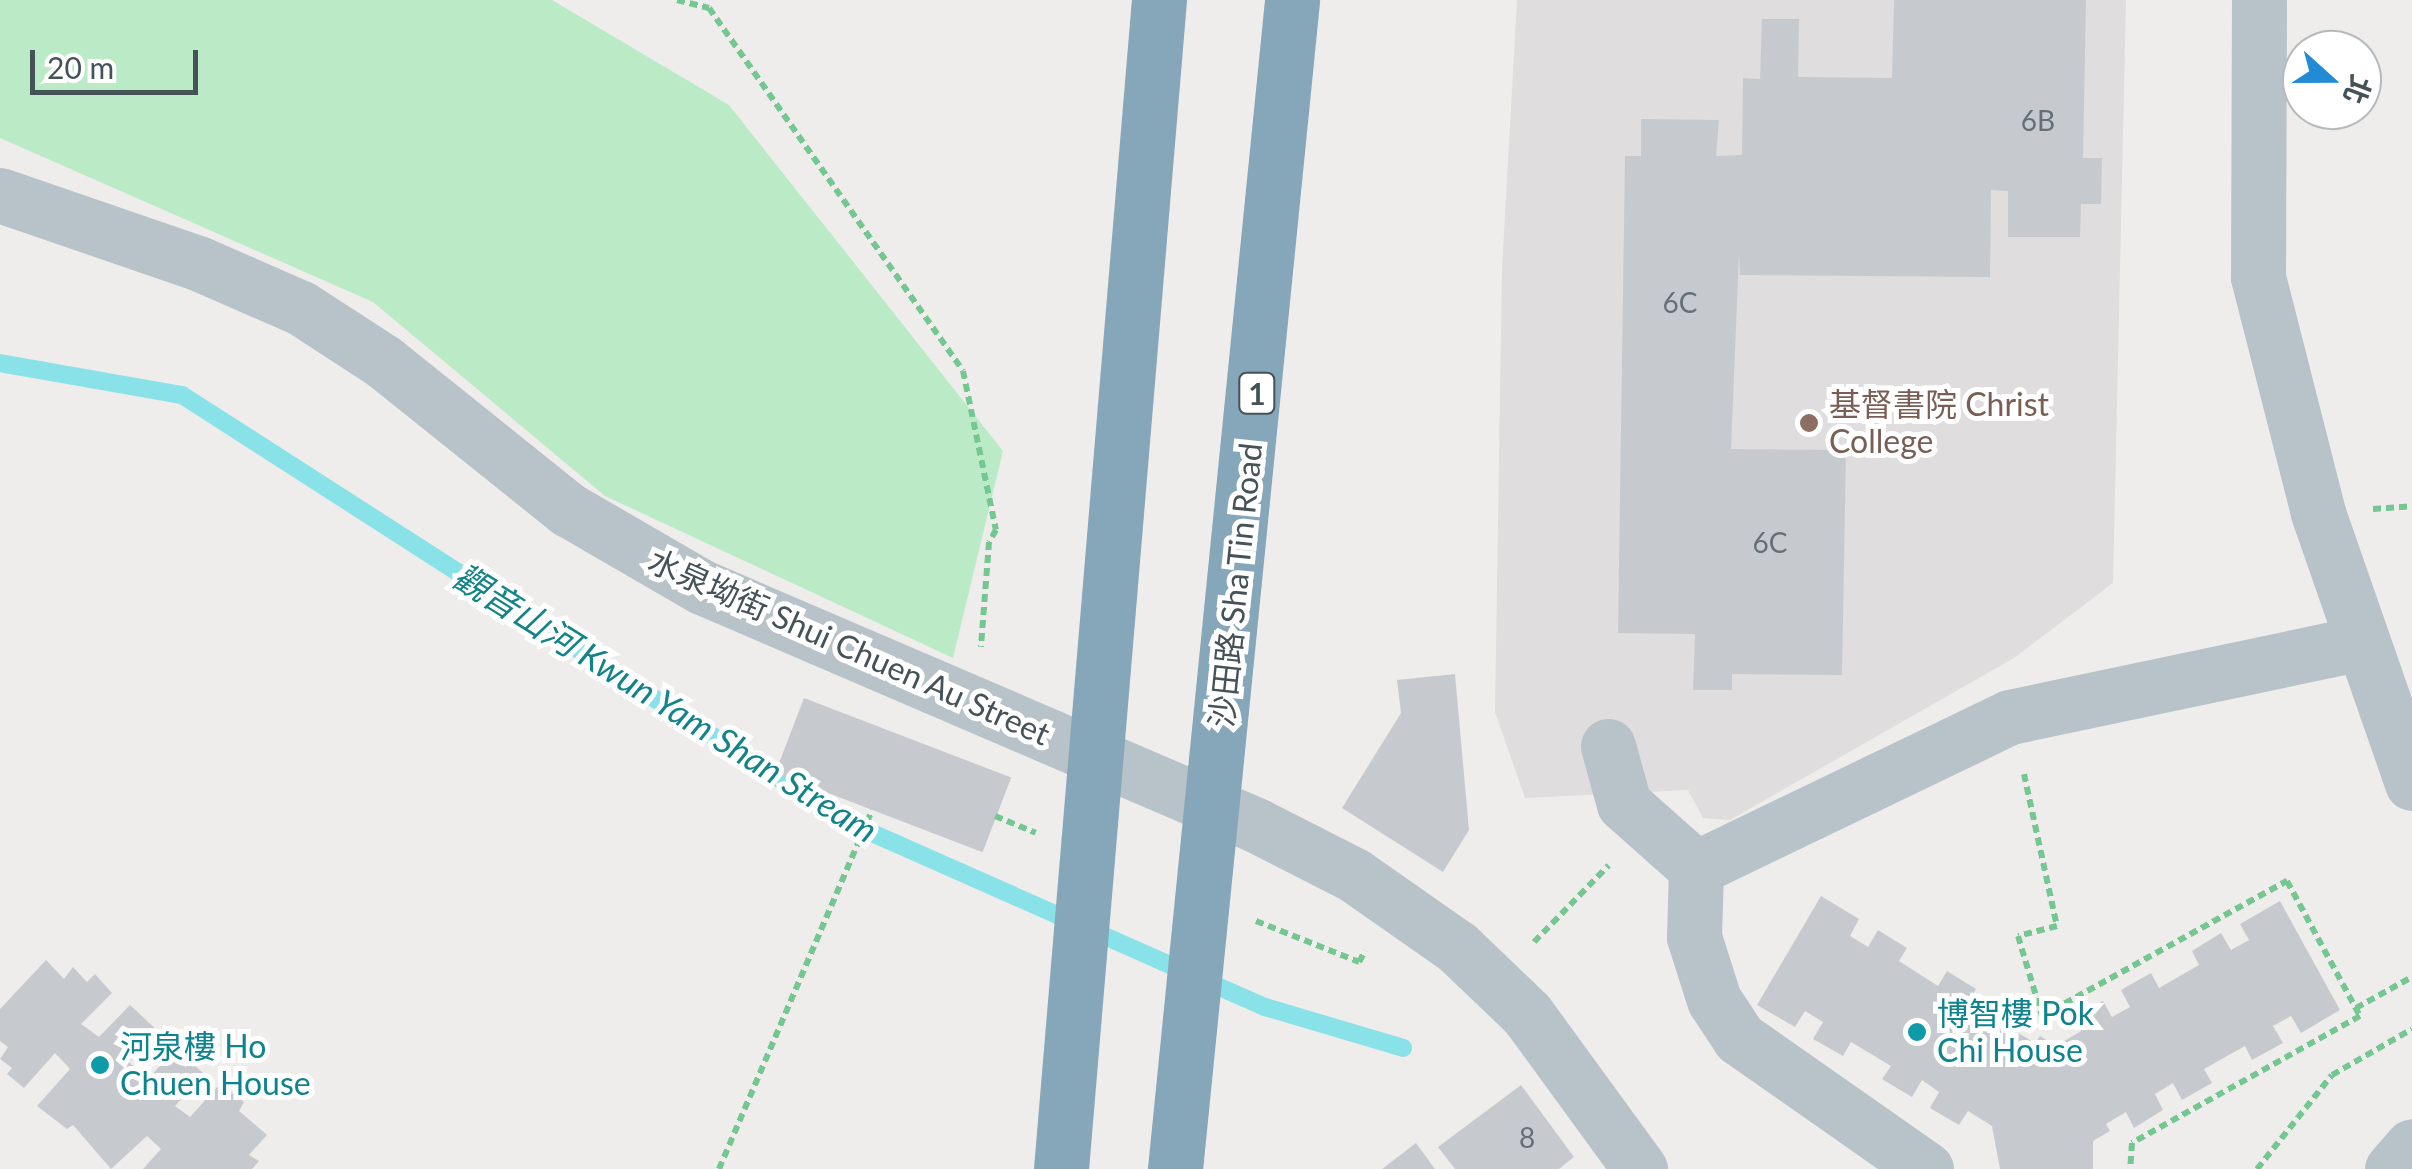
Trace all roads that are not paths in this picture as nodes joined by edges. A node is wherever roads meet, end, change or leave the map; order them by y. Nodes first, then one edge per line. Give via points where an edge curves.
1 (1159, 0) edge
2 (1292, 0) edge
3 (2259, 0) edge
4 (0, 195) edge
5 (2361, 643) junction
6 (1608, 746) dead end
7 (2412, 783) edge
8 (1696, 868) junction
9 (2412, 1146) edge
10 (1061, 1169) edge
11 (1175, 1169) edge
12 (1640, 1169) edge
13 (1926, 1169) edge
14 (2392, 1169) edge

1 - 10 highway
2 - 11 highway, 沙田路 Sha Tin Road / 1
3 - 5 street via 2258,277 2318,512
4 - 12 street, 水泉坳街 Shui Chuen Au Street via 198,263 301,308 384,362 570,510 702,587 1256,825 1354,874 1457,947 1527,1014
5 - 7 street
5 - 8 street via 2010,716
6 - 8 street via 1624,804
8 - 13 street via 1694,937 1714,1000 1739,1038
9 - 14 street

